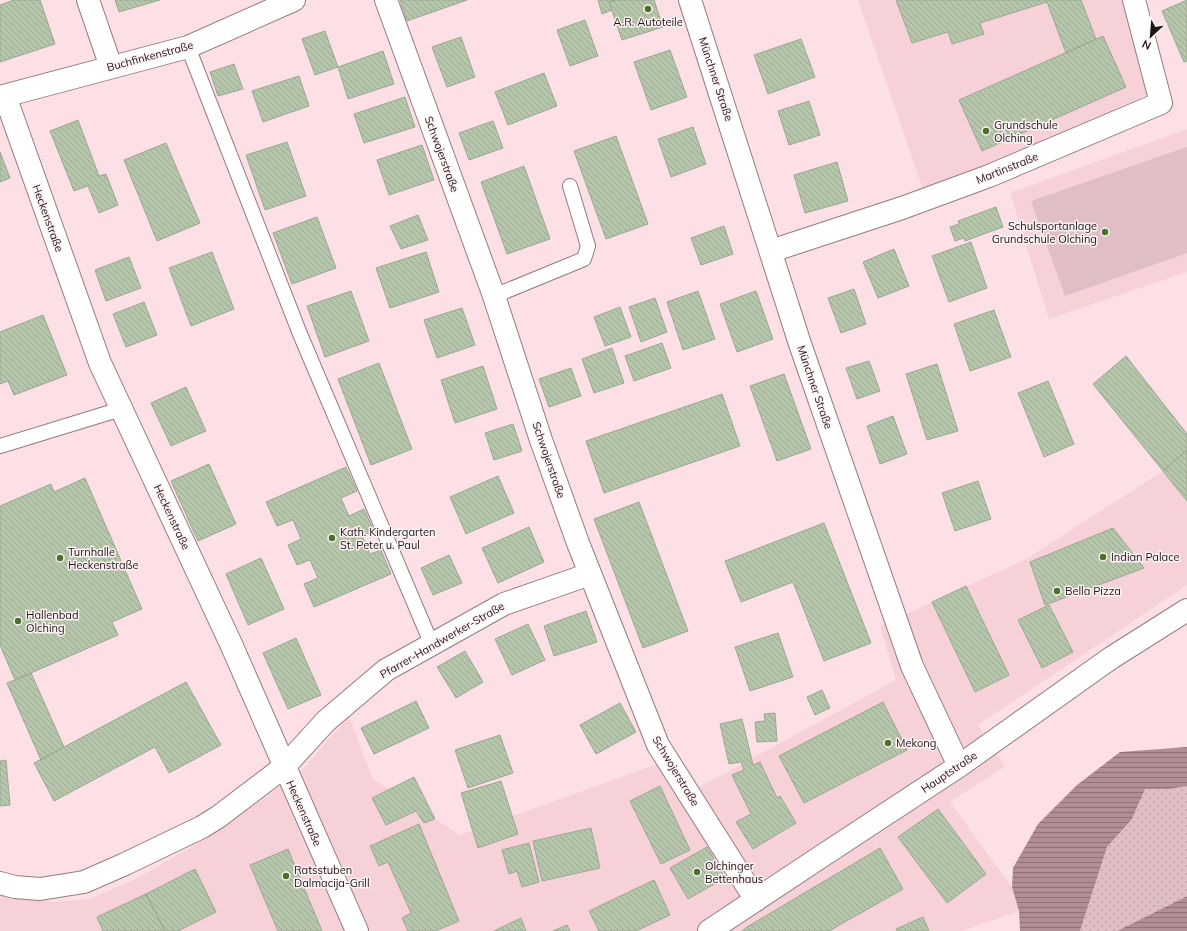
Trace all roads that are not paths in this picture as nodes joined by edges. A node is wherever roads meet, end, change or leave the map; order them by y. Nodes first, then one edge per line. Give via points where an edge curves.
1 (88, 0) edge
2 (294, 0) edge
3 (386, 0) edge
4 (690, 0) edge
5 (1134, 0) edge
6 (188, 47) junction
7 (110, 67) junction
8 (2, 96) edge
9 (570, 186) dead end
10 (771, 251) junction
11 (494, 296) junction
12 (121, 409) junction
13 (0, 446) edge
14 (590, 574) junction
15 (1187, 610) edge
16 (432, 644) junction
17 (959, 766) junction
18 (284, 767) junction
19 (0, 883) edge
20 (756, 900) junction
21 (357, 931) edge
22 (709, 931) edge

1 - 7 street
2 - 6 street, Buchfinkenstraße
3 - 11 street, Schwojerstraße
4 - 10 street, Münchner Straße
5 - 10 street, Martinstraße via 1161,103 996,174
6 - 7 street, Buchfinkenstraße
6 - 16 lane via 300,334
7 - 8 street, Buchfinkenstraße
8 - 12 street, Heckenstraße via 100,363
9 - 11 lane via 588,246 584,259
10 - 17 street, Münchner Straße via 802,350 912,666
11 - 14 street, Schwojerstraße via 541,440
12 - 13 lane
12 - 18 street, Heckenstraße via 231,644
14 - 16 street, Pfarrer-Handwerker-Straße via 504,604
14 - 20 street, Schwojerstraße via 658,745
15 - 17 street, Hauptstraße via 1111,658
16 - 18 street, Pfarrer-Handwerker-Straße via 386,670 326,721
17 - 20 street, Hauptstraße
18 - 19 street, Pfarrer-Handwerker-Straße via 218,818 84,882 40,889
18 - 21 street, Heckenstraße
20 - 22 street, Hauptstraße

